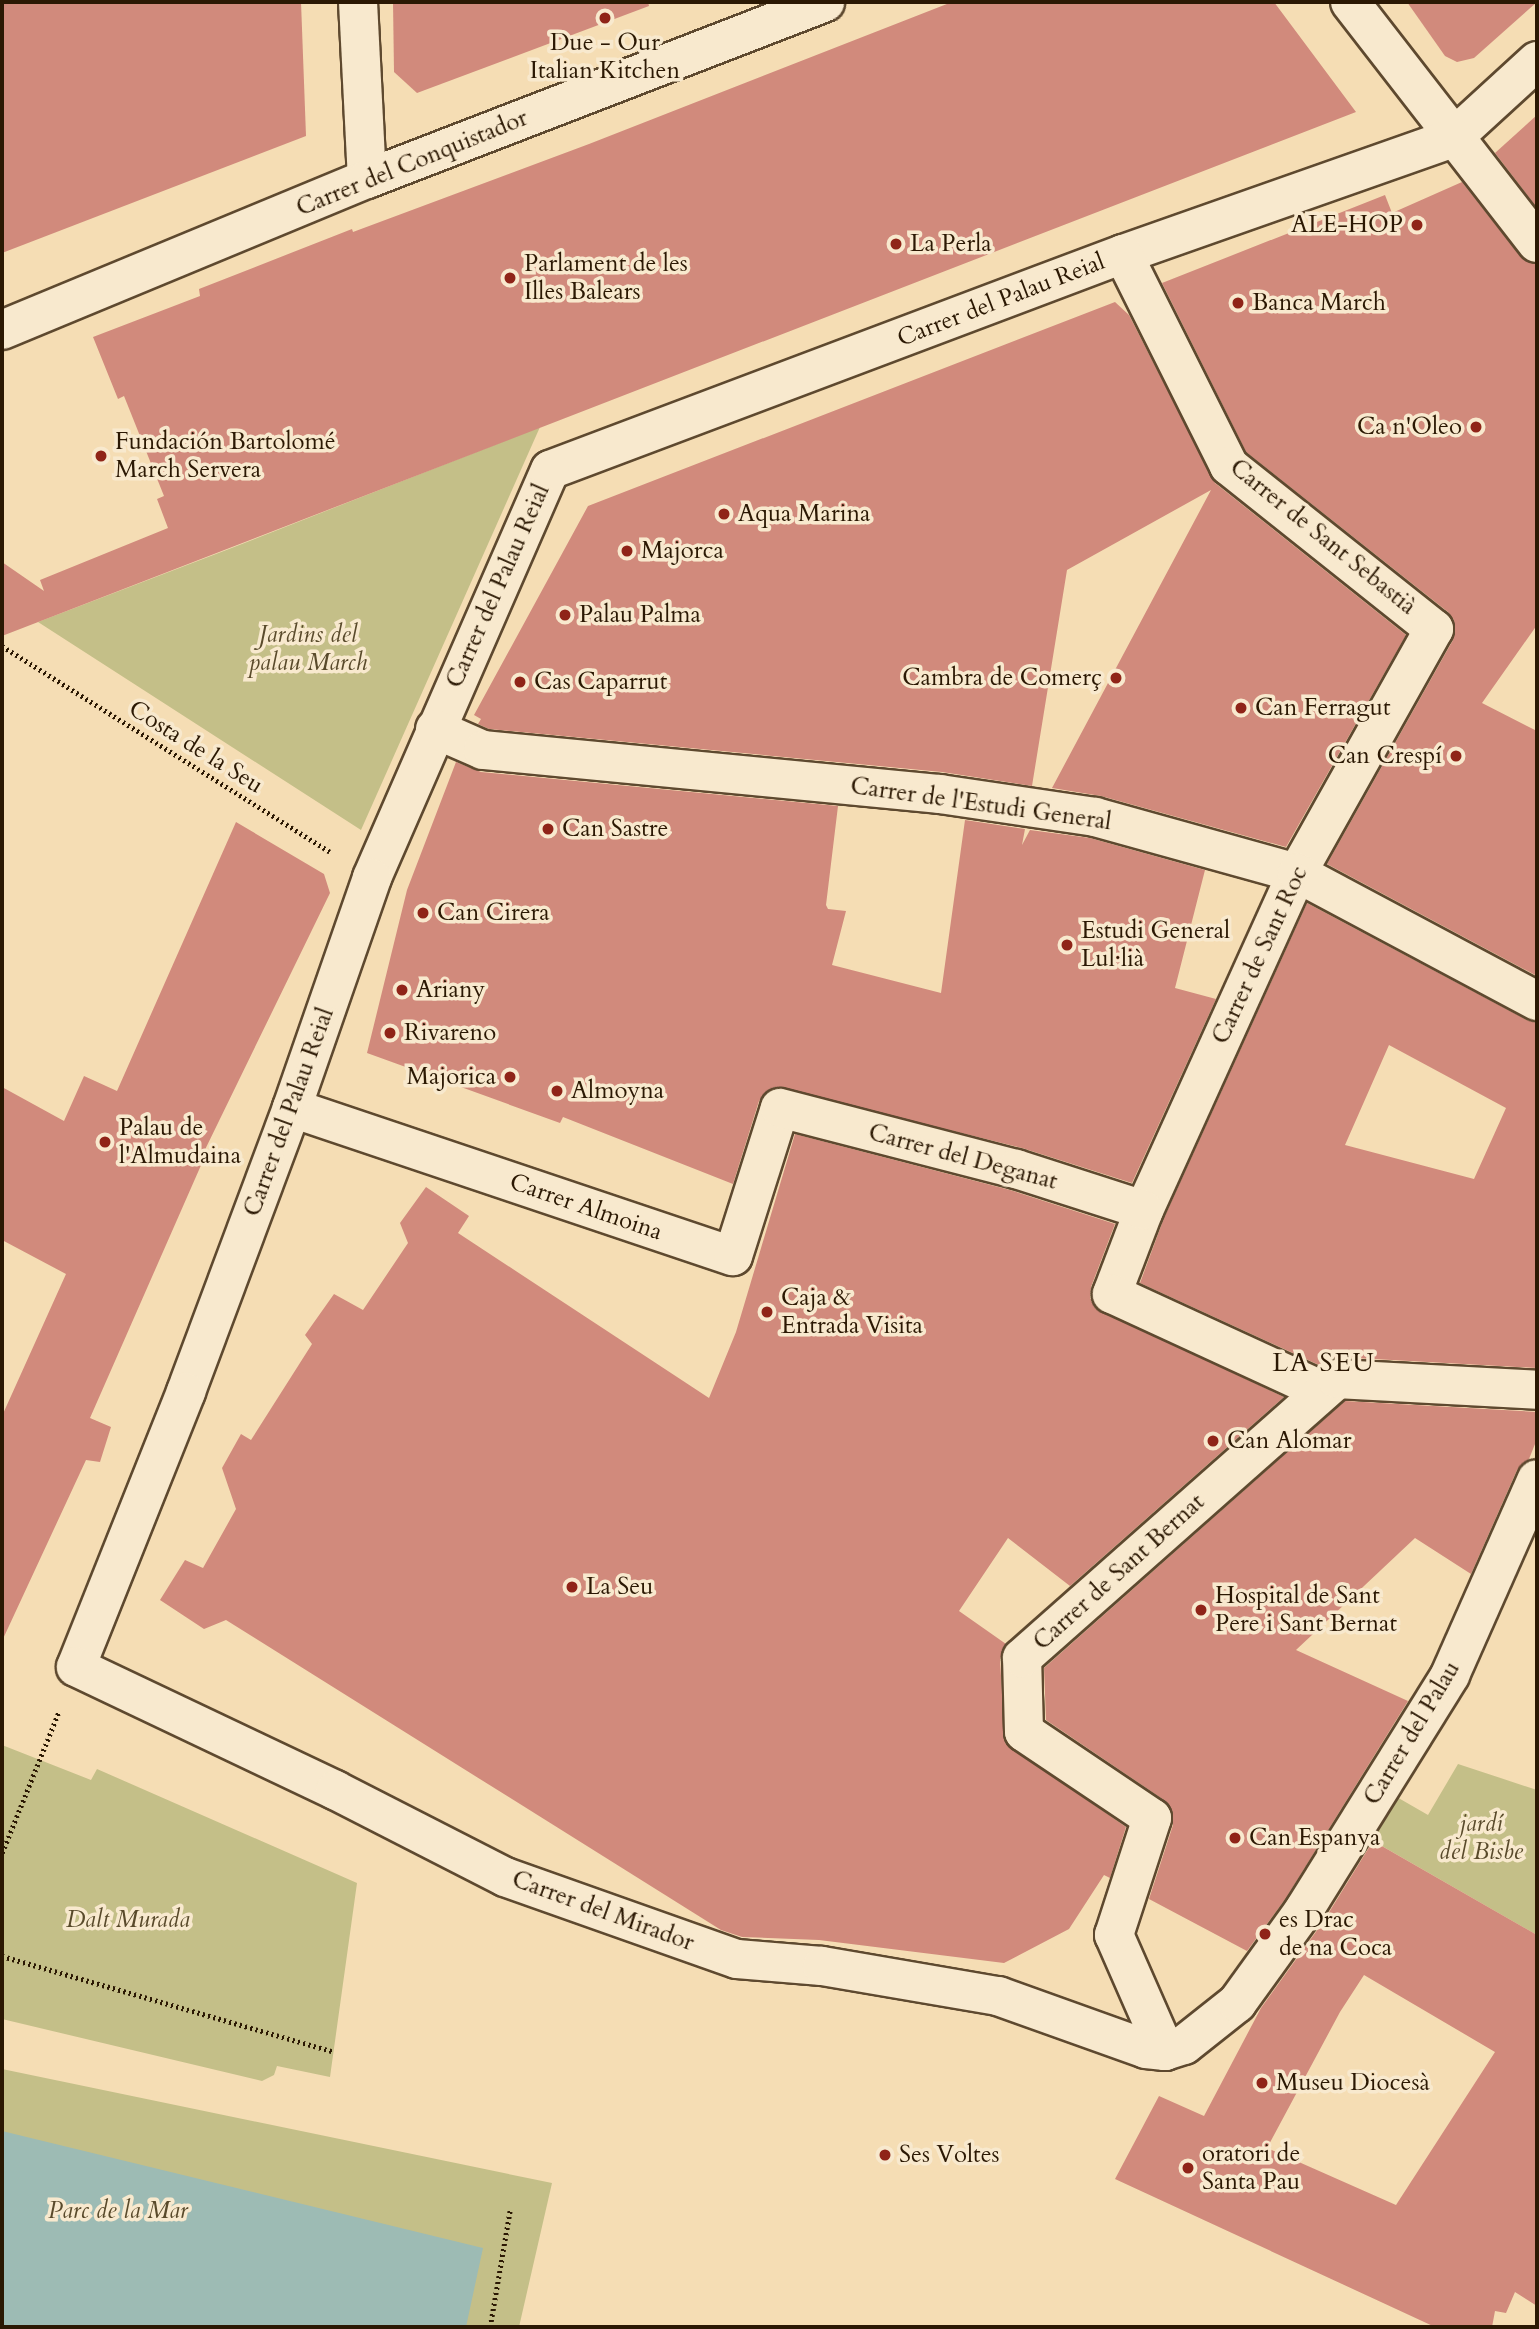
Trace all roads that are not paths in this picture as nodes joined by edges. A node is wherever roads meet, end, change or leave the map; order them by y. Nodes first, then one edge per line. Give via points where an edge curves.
1 (358, 2) edge
2 (825, 2) edge
3 (1350, 2) edge
4 (1537, 61) edge
5 (1453, 138) junction
6 (367, 179) junction
7 (1537, 243) edge
8 (1123, 254) junction
9 (2, 330) edge
10 (1434, 629) joint
11 (435, 729) junction
12 (1297, 873) junction
13 (1537, 1001) edge
14 (292, 1108) junction
15 (780, 1108) joint
16 (1144, 1210) junction
17 (1537, 1390) edge
18 (1323, 1391) junction
19 (1537, 1479) edge
20 (76, 1667) joint
21 (1165, 2051) junction

1 - 6 street
2 - 6 street, Carrer del Conquistador
3 - 5 street
4 - 5 street, Carrer del Palau Reial
5 - 7 street
5 - 8 street, Carrer del Palau Reial
6 - 9 street, Carrer del Conquistador
8 - 10 street, Carrer de Sant Sebastià via 1229,466
8 - 11 street, Carrer del Palau Reial via 550,470
10 - 12 street, Carrer de Sant Roc
11 - 12 street, Carrer de l'Estudi General via 483,750 940,794 1095,817
11 - 14 street, Carrer del Palau Reial via 372,878
12 - 13 street, Carrer de l'Estudi General
12 - 16 street, Carrer de Sant Roc
14 - 15 street, Carrer Almoina via 733,1256
14 - 20 street, Carrer del Palau Reial
15 - 16 street, Carrer del Deganat via 1016,1169
16 - 18 street, Carrer de Sant Roc via 1112,1294
17 - 18 street via 1337,1379
18 - 21 street, Carrer de Sant Bernat via 1022,1658 1024,1732 1153,1818 1114,1936
19 - 21 street, Carrer del Palau via 1450,1675 1304,1910 1237,2003 1184,2045
20 - 21 street, Carrer del Mirador via 505,1877 737,1959 822,1966 998,1996 1146,2049

